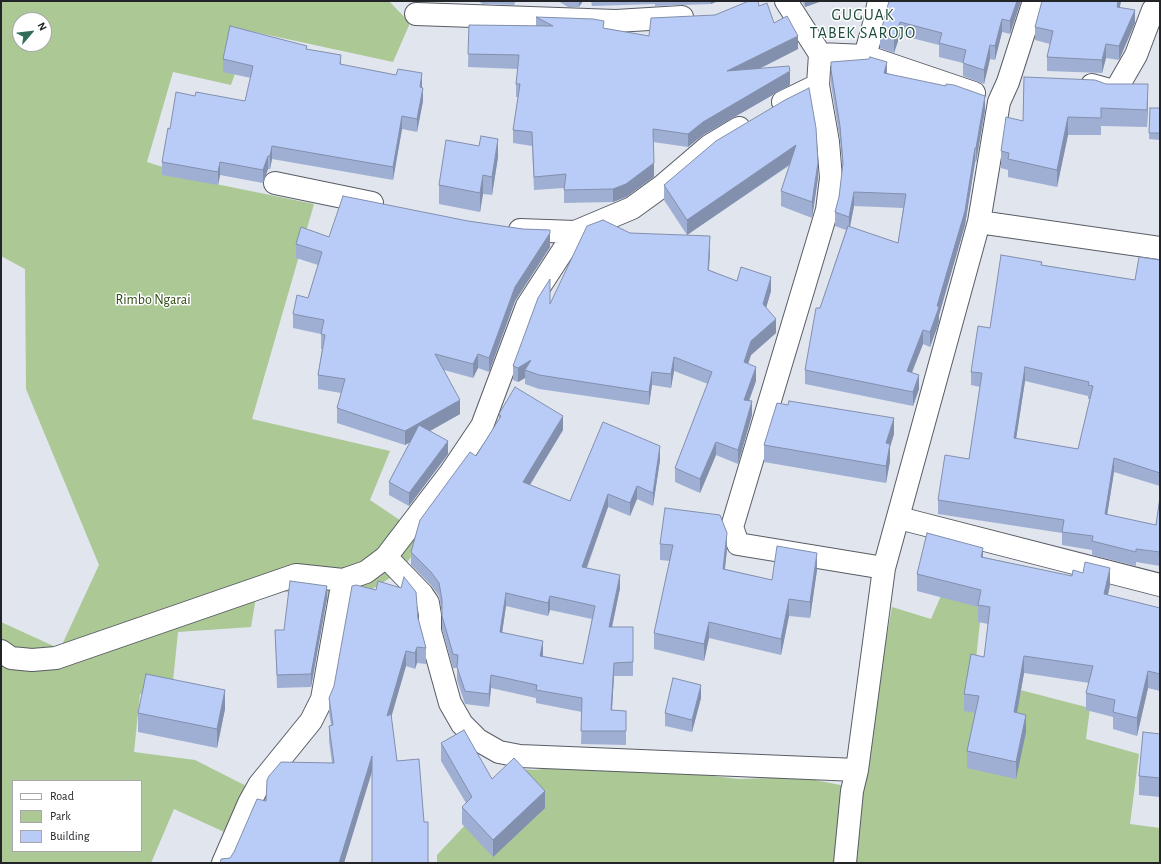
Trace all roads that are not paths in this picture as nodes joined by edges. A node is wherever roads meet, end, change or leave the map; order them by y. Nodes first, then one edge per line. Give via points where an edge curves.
1 (786, 1) edge
2 (879, 1) edge
3 (1034, 1) edge
4 (1160, 2) edge
5 (416, 14) dead end
6 (699, 16) edge
7 (820, 54) junction
8 (865, 56) junction
9 (1008, 82) junction
10 (1030, 83) edge
11 (1075, 84) edge
12 (818, 85) junction
13 (999, 102) junction
14 (275, 183) dead end
15 (392, 207) edge
16 (979, 222) junction
17 (497, 227) edge
18 (575, 232) junction
19 (1160, 248) edge
20 (899, 518) junction
21 (386, 558) junction
22 (884, 568) junction
23 (343, 580) junction
24 (1160, 585) edge
25 (1, 651) edge
26 (858, 770) junction
27 (223, 863) edge
28 (845, 863) edge

1 - 7 street
2 - 8 street
3 - 9 street
4 - 11 street via 1153,10 1136,55 1117,88 1110,90 1098,85
5 - 6 street via 616,21
7 - 8 street
7 - 12 street
8 - 13 street
9 - 10 street
9 - 13 street
12 - 18 street via 709,146 632,208
12 - 22 street via 830,163 828,210 732,527 738,544
13 - 16 street
14 - 15 street
16 - 19 street
16 - 20 street
17 - 18 street via 525,231
18 - 21 street via 527,306 482,426 452,472
20 - 22 street
20 - 24 street
21 - 23 street via 366,572
21 - 26 street via 428,603 430,631 450,703 462,724 478,740 499,752 520,756
22 - 26 street
23 - 25 street via 296,575 56,658 11,658
23 - 27 street via 322,699 312,721 259,785
26 - 28 street via 852,791

